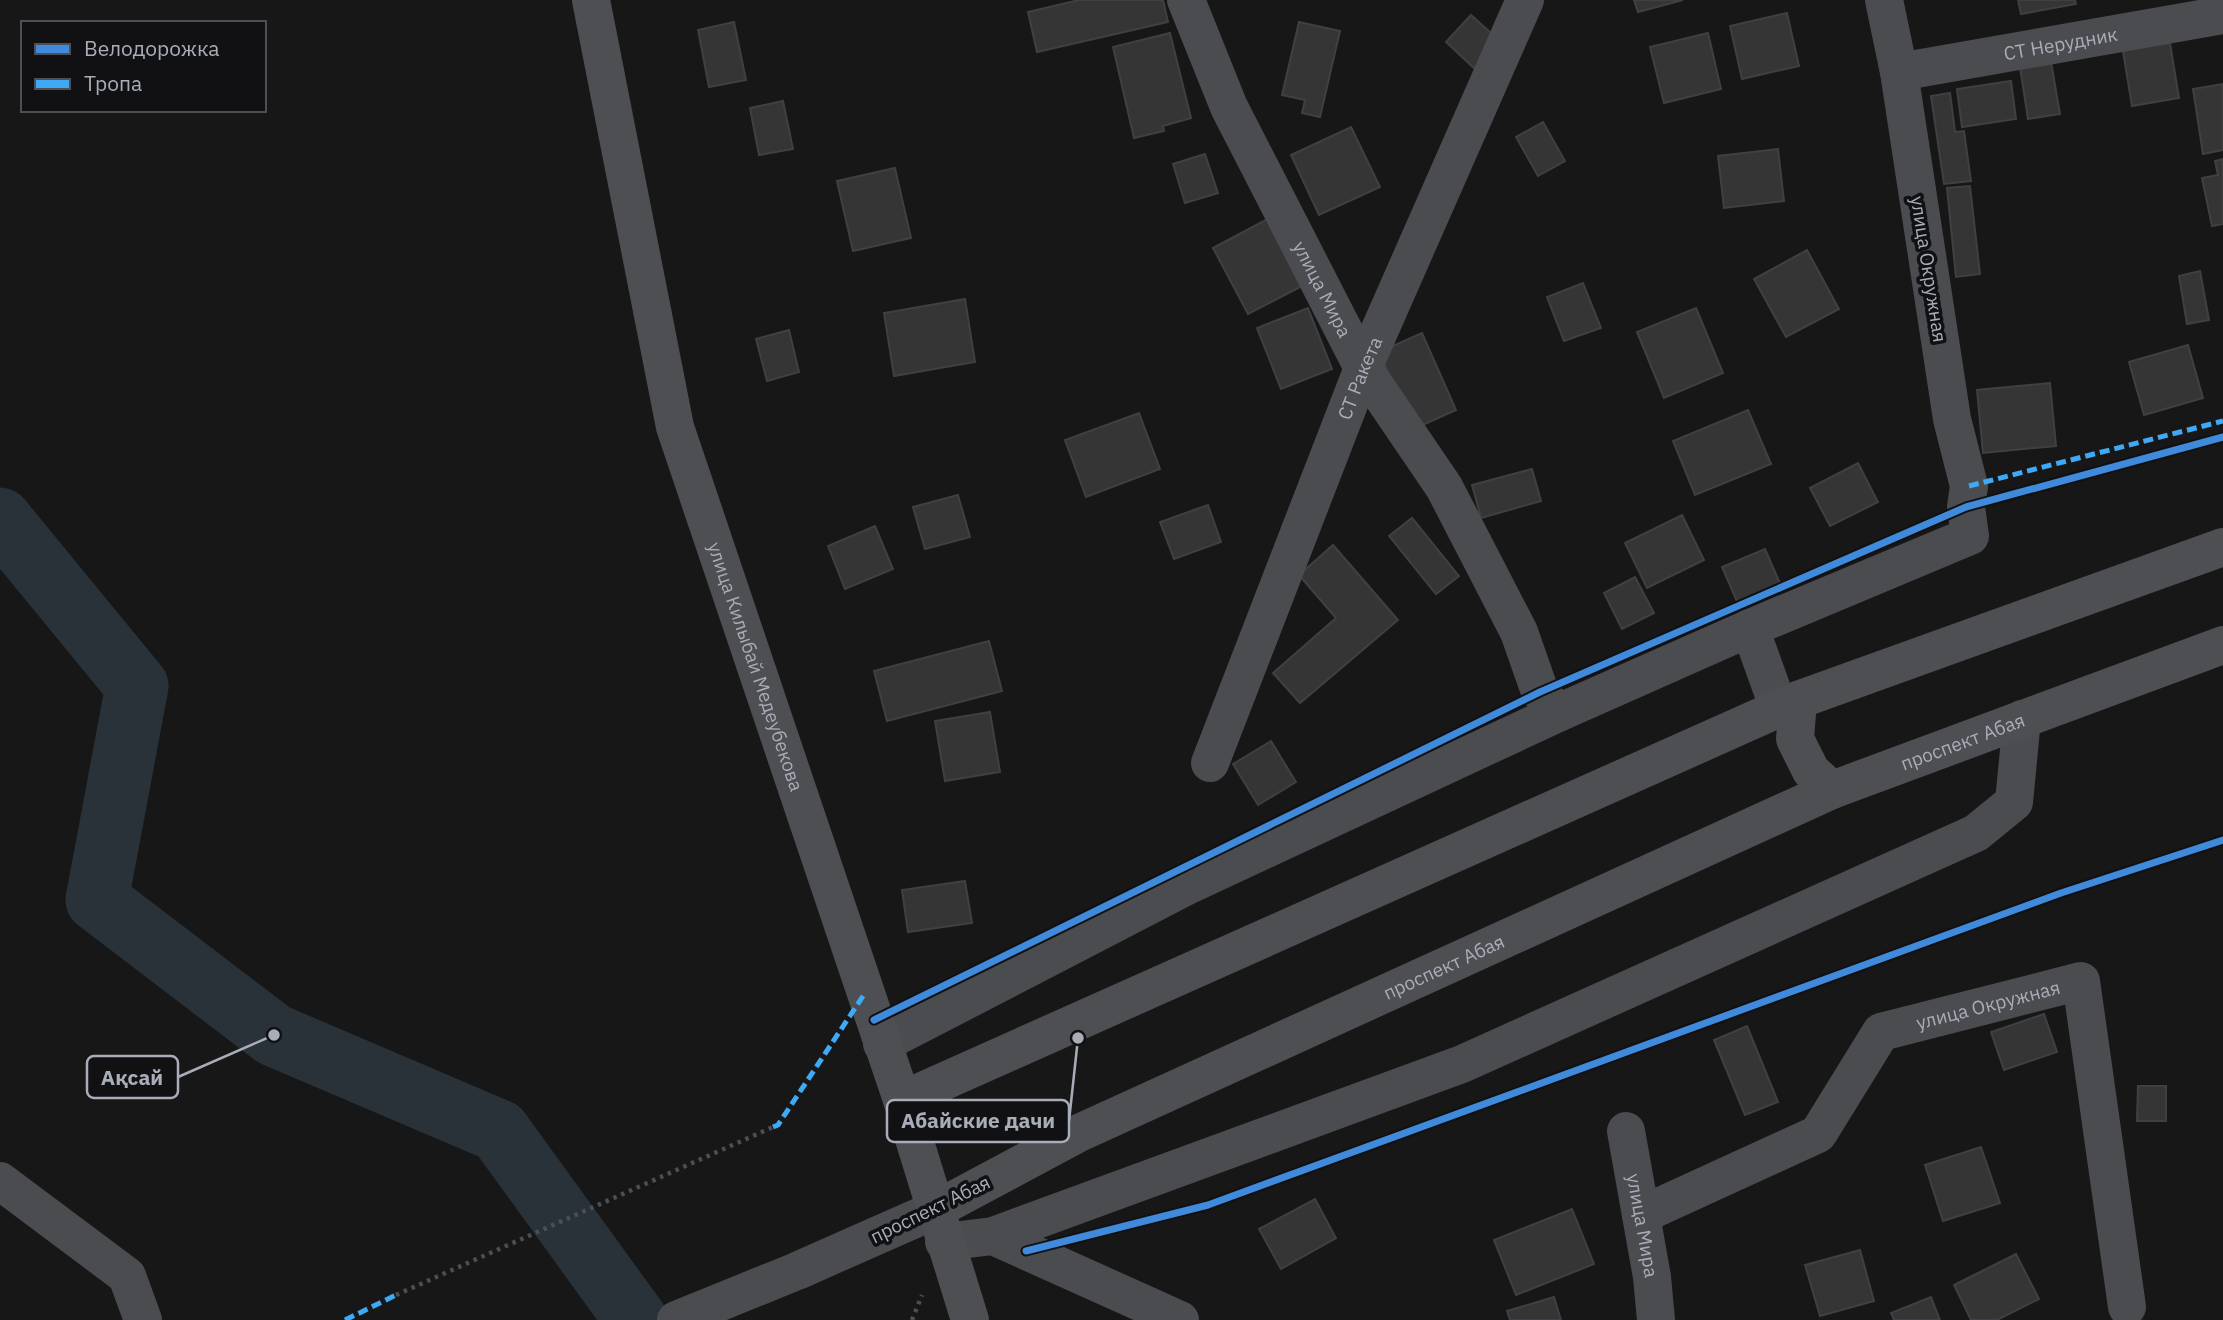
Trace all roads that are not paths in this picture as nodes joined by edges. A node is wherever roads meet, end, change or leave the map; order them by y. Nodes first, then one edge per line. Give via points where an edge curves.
1 (591, 0) edge
2 (1186, 0) edge
3 (1524, 0) edge
4 (1884, 0) edge
5 (2223, 15) edge
6 (1897, 62) junction
7 (1363, 368) junction
8 (2223, 547) edge
9 (1750, 628) junction
10 (2223, 645) edge
11 (1788, 704) junction
12 (1558, 713) junction
13 (2022, 719) junction
14 (1210, 763) dead end
15 (1832, 790) junction
16 (882, 1044) junction
17 (902, 1100) junction
18 (1626, 1131) dead end
19 (0, 1181) edge
20 (1641, 1215) junction
21 (940, 1226) junction
22 (993, 1236) junction
23 (2127, 1307) dead end
24 (143, 1320) edge
25 (676, 1320) edge
26 (970, 1320) edge
27 (1180, 1320) edge
28 (1656, 1320) edge

1 - 16 main road, улица Килыбай Медеубекова via 675,427
2 - 7 street, улица Мира via 1229,107
3 - 7 street, СТ Ракета
4 - 6 street, улица Окружная
5 - 6 street, СТ Нерудник
6 - 9 street, улица Окружная via 1952,419 1969,486 1970,536
7 - 12 street, улица Мира via 1444,487 1519,632 1540,692
7 - 14 street, СТ Ракета
8 - 11 main road
9 - 11 street
9 - 12 street
10 - 13 main road, проспект Абая
11 - 15 main road via 1795,739 1811,771
11 - 17 main road
12 - 16 street via 1189,885
13 - 15 main road, проспект Абая
13 - 22 street via 2014,802 1976,833 1462,1064
15 - 21 main road, проспект Абая via 1079,1133
16 - 17 main road, улица Килыбай Медеубекова
17 - 21 main road, улица Килыбай Медеубекова
18 - 20 street, улица Мира
19 - 24 street via 127,1276
20 - 23 street, улица Окружная via 1818,1134 1881,1032 2081,981
20 - 28 street, улица Мира
21 - 22 street
21 - 25 street, проспект Абая via 831,1256
21 - 26 main road, улица Килыбай Медеубекова
22 - 27 street

